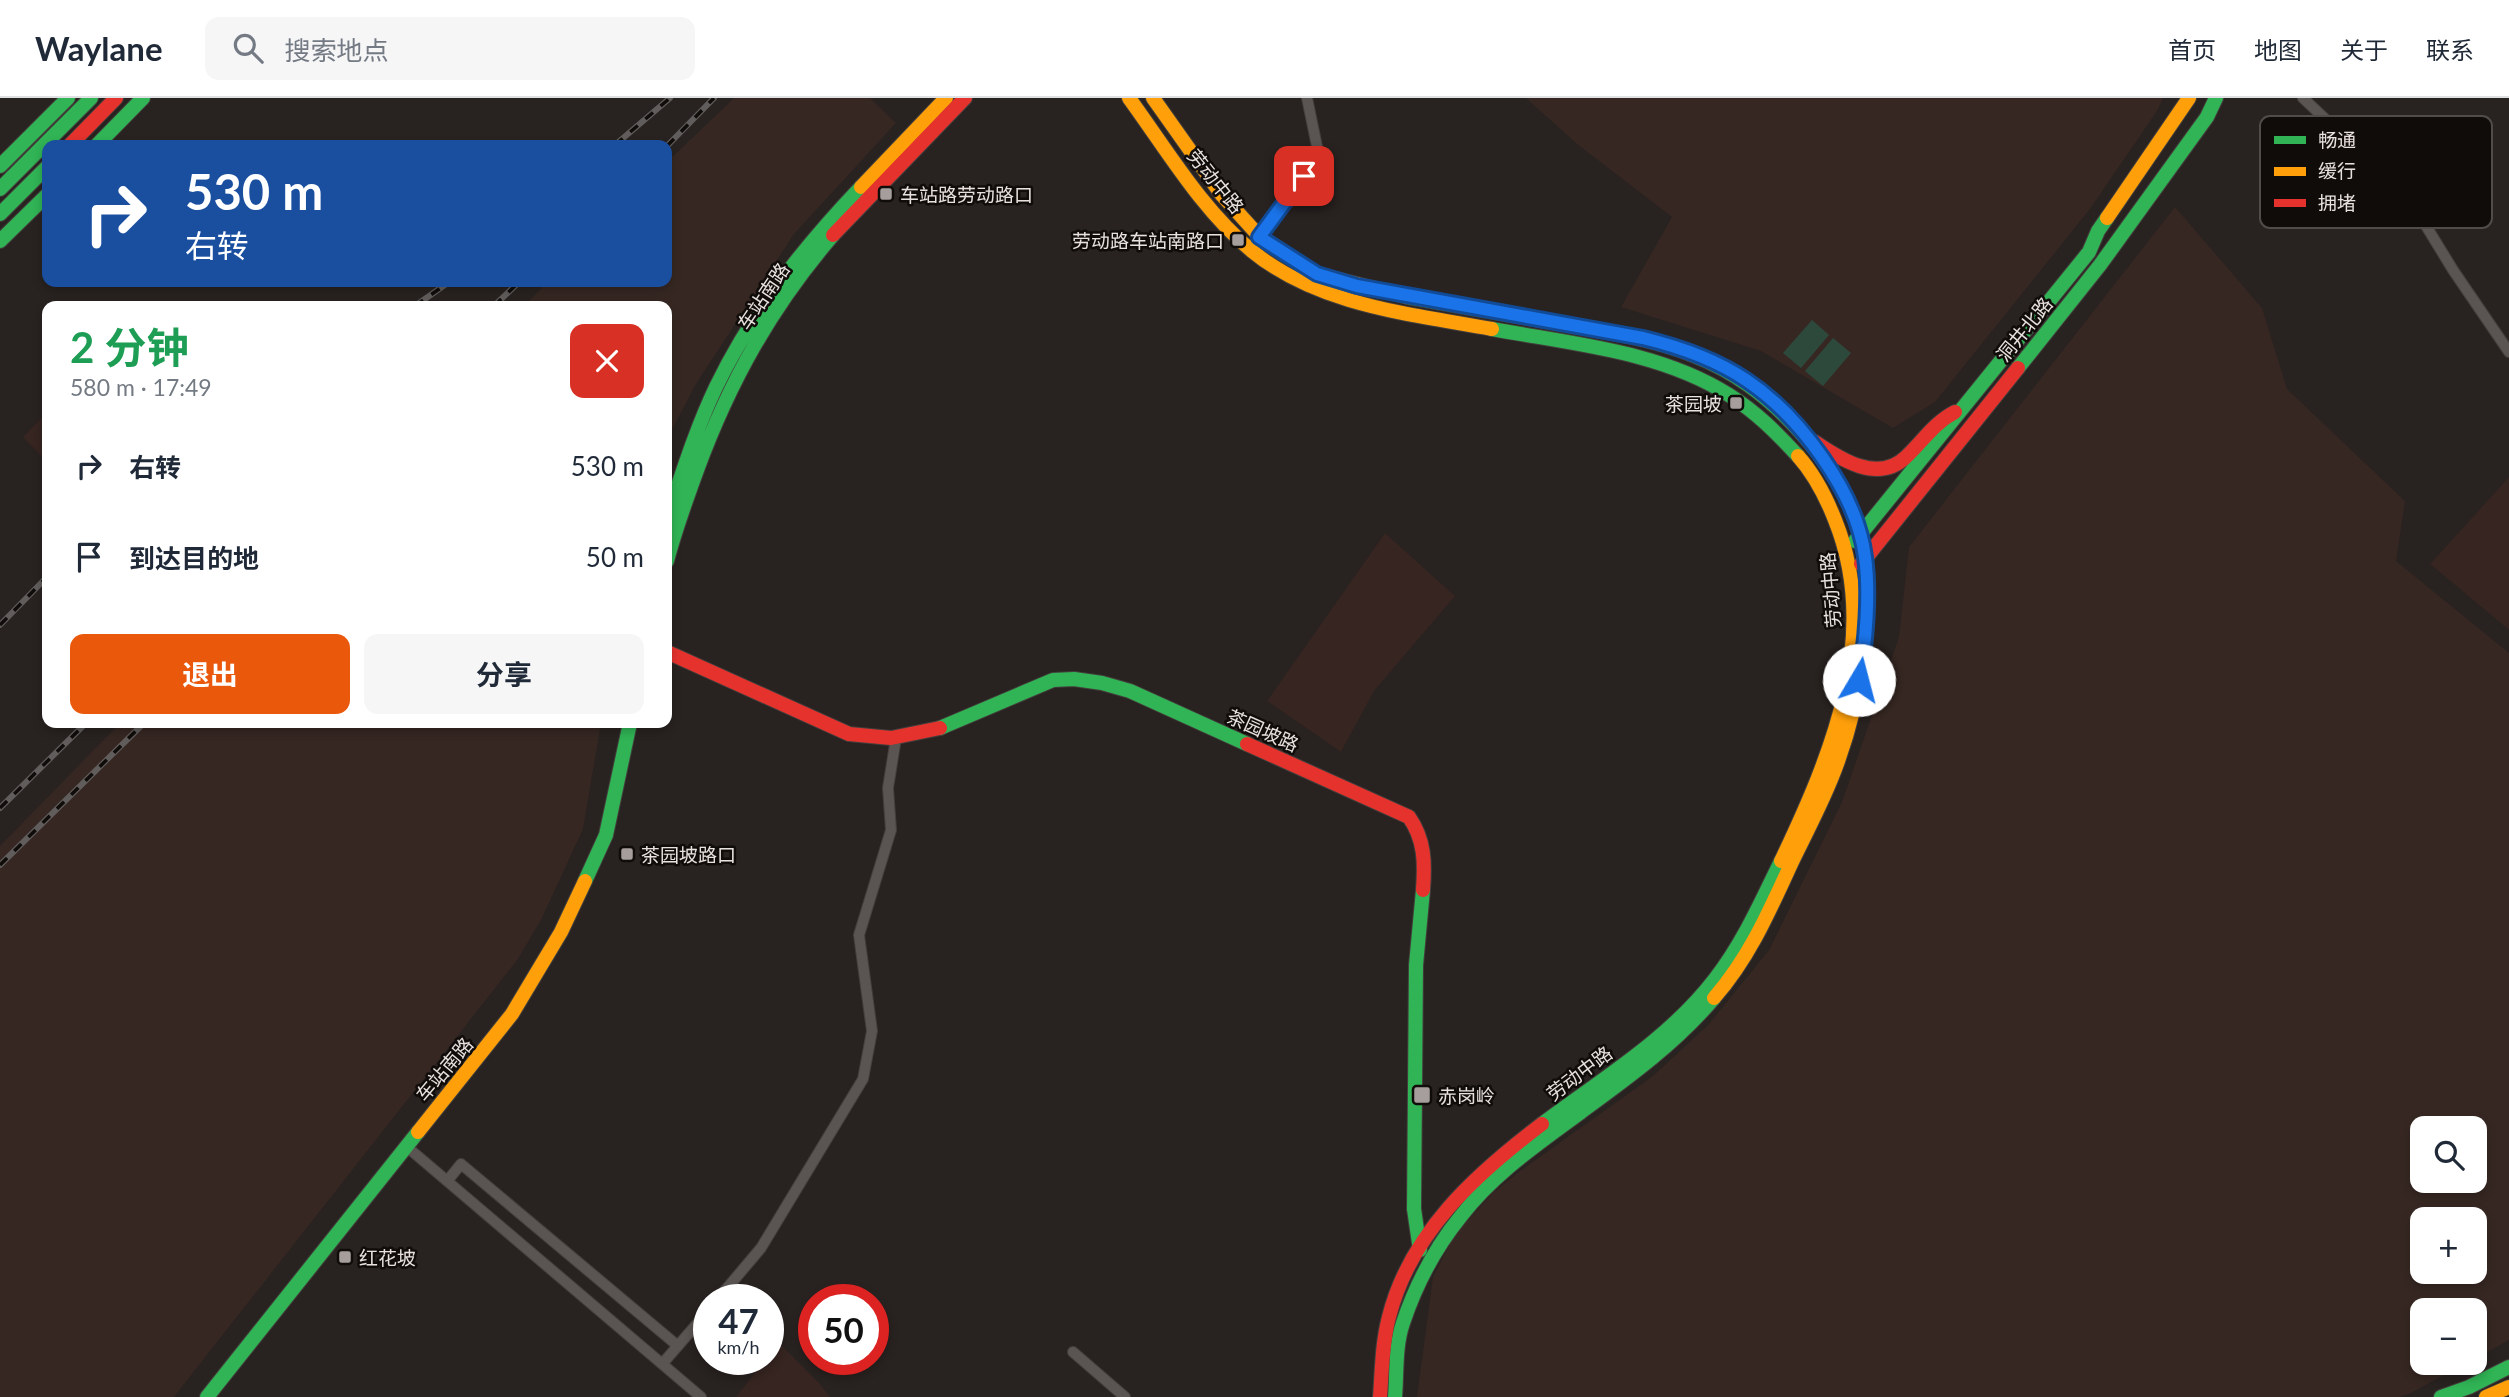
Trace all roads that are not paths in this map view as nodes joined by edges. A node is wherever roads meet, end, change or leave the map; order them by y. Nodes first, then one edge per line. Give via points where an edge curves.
1 (68, 98) edge
2 (91, 98) edge
3 (116, 98) edge
4 (143, 98) edge
5 (946, 98) edge
6 (965, 98) edge
7 (1129, 98) edge
8 (1153, 98) edge
9 (1307, 98) edge
10 (2189, 98) edge
11 (2216, 98) edge
12 (2303, 98) edge
13 (2322, 116) edge
14 (49, 140) edge
15 (75, 140) edge
16 (102, 140) edge
17 (42, 147) edge
18 (0, 166) edge
19 (42, 172) edge
20 (0, 189) edge
21 (42, 200) edge
22 (0, 214) edge
23 (2427, 228) edge
24 (1259, 237) junction
25 (0, 241) edge
26 (1251, 250) junction
27 (2509, 352) edge
28 (1960, 410) junction
29 (1804, 435) junction
30 (672, 504) edge
31 (1860, 535) junction
32 (672, 538) edge
33 (1847, 551) junction
34 (1866, 558) junction
35 (1852, 576) junction
36 (672, 654) edge
37 (629, 728) edge
38 (638, 728) edge
39 (896, 738) junction
40 (413, 1152) junction
41 (448, 1180) junction
42 (1420, 1245) junction
43 (1420, 1276) junction
44 (730, 1284) edge
45 (693, 1329) edge
46 (678, 1346) junction
47 (1073, 1352) dead end
48 (663, 1363) junction
49 (2509, 1367) edge
50 (2509, 1387) edge
51 (207, 1397) edge
52 (219, 1397) edge
53 (701, 1397) edge
54 (1125, 1397) edge
55 (1380, 1397) edge
56 (1395, 1397) edge
57 (2441, 1397) edge
58 (2486, 1397) edge

1 - 18 main road
2 - 14 main road
3 - 15 main road
4 - 16 main road
5 - 30 main road, 车站南路 via 817,234 755,316 717,383
6 - 32 main road, 车站南路 via 826,243 767,321 727,390
7 - 26 main road, 劳动中路 via 1205,202
8 - 24 main road, 劳动中路 via 1221,194
9 - 24 street via 1319,156
10 - 28 main road, 洞井北路 via 2098,231 2089,252
11 - 34 main road, 洞井北路 via 2116,244
12 - 13 street
17 - 20 main road
19 - 22 main road
21 - 25 main road
23 - 27 street
24 - 26 street
24 - 29 main road, 劳动中路 via 1317,274 1357,286 1672,345 1747,381
26 - 33 main road, 劳动中路 via 1307,284 1356,303 1634,355 1702,380 1750,409 1790,444 1821,488
28 - 29 main road via 1940,419 1905,458 1885,468 1843,461
28 - 31 main road, 洞井北路
29 - 31 main road, 劳动中路 via 1839,484
31 - 33 main road, 洞井北路
31 - 34 main road, 劳动中路
33 - 35 main road, 劳动中路
34 - 35 main road, 洞井北路
34 - 43 main road, 劳动中路 via 1863,658 1844,747 1740,967 1682,1036 1489,1184 1464,1211
35 - 42 main road, 劳动中路 via 1853,644 1825,763 1749,928 1730,958 1663,1034 1478,1177
36 - 39 main road, 茶园坡路 via 849,734
37 - 51 main road, 车站南路 via 606,835 561,932 512,1014
38 - 40 main road, 车站南路 via 634,767 615,839 570,934 518,1020
39 - 42 main road, 茶园坡路 via 940,727 1053,680 1073,677 1130,691 1409,817 1418,829 1425,867 1416,965 1414,1209
39 - 44 street via 888,788 891,831 859,935 872,1031 863,1079 767,1239
40 - 41 street
40 - 52 main road, 车站南路
41 - 46 street via 461,1164
41 - 48 street
42 - 43 main road, 茶园坡路
42 - 55 main road, 劳动中路 via 1386,1327
43 - 56 main road, 劳动中路 via 1401,1328
45 - 46 street
46 - 48 street
47 - 54 street
48 - 53 street
49 - 57 main road
50 - 58 main road

